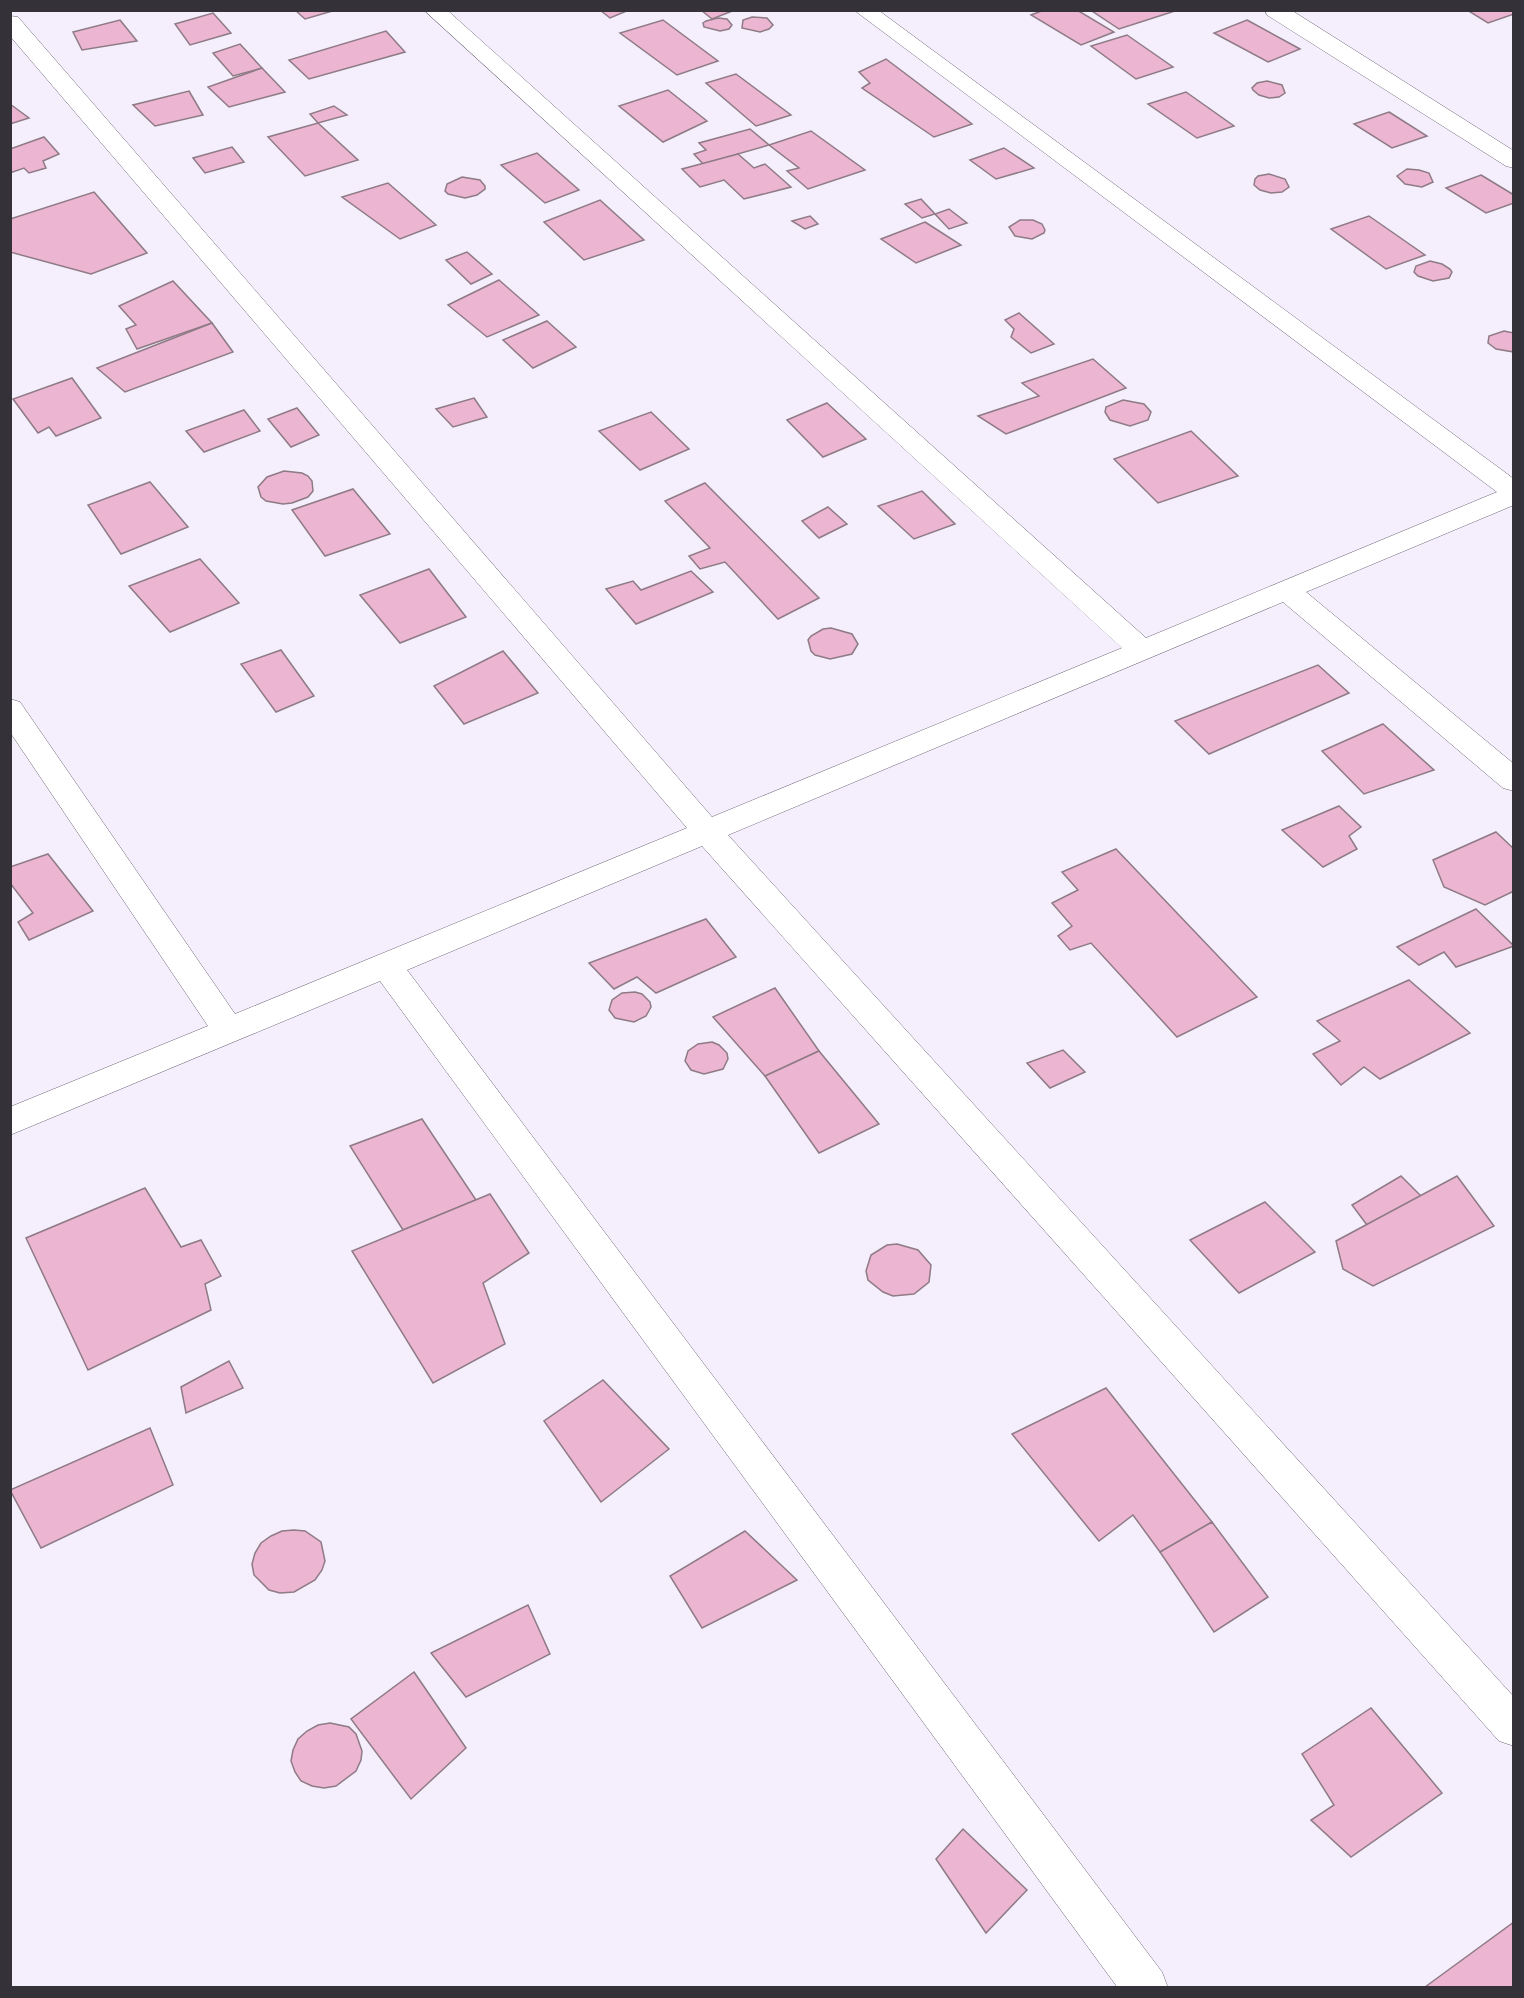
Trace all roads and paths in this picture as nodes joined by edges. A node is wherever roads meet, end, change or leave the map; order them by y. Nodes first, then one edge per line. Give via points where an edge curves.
1 (434, 10) edge
2 (864, 10) edge
3 (1275, 10) edge
4 (10, 22) edge
5 (1514, 161) edge
6 (1514, 494) edge
7 (1286, 590) junction
8 (1142, 650) junction
9 (10, 709) edge
10 (1514, 781) edge
11 (707, 831) junction
12 (386, 965) junction
13 (229, 1030) junction
14 (10, 1122) edge
15 (1514, 1727) edge
16 (1146, 1988) edge

1 - 8 street
2 - 6 street
3 - 5 street
4 - 11 street
6 - 7 street
7 - 8 street
7 - 10 street
8 - 11 street
9 - 13 street
11 - 12 street
11 - 15 street
12 - 13 street
12 - 16 street
13 - 14 street

